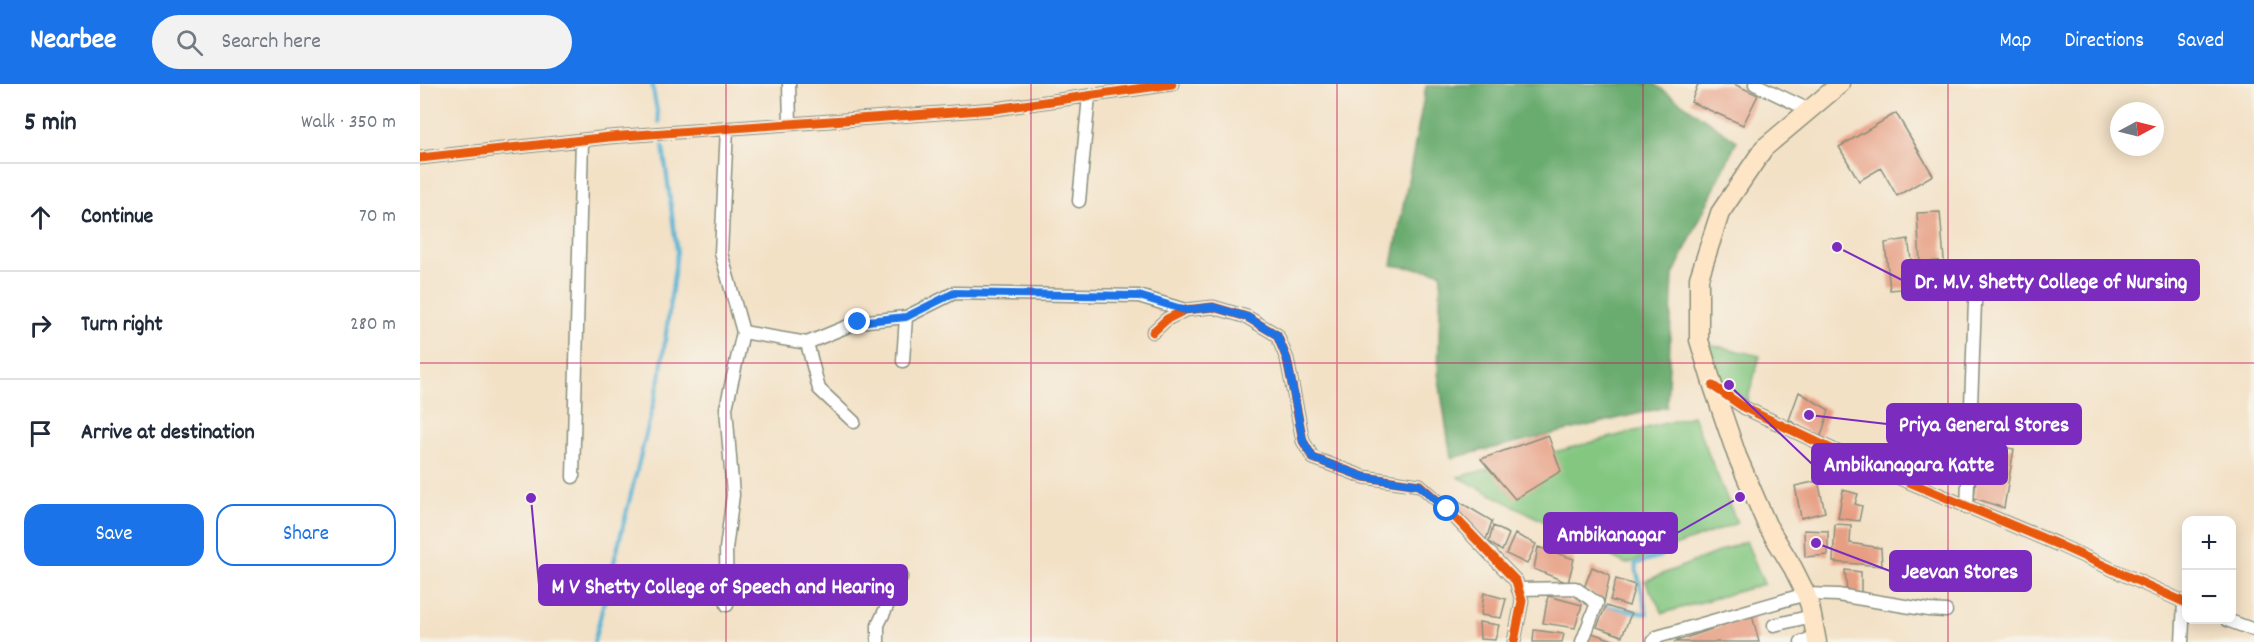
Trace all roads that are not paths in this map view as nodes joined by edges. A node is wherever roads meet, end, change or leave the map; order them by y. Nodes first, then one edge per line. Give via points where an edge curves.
1 (789, 84) edge
2 (1172, 84) edge
3 (1755, 84) edge
4 (1840, 84) edge
5 (1089, 96) junction
6 (1809, 110) junction
7 (790, 124) junction
8 (727, 129) junction
9 (582, 140) junction
10 (420, 158) edge
11 (1079, 201) dead end
12 (1972, 271) dead end
13 (1185, 310) junction
14 (906, 317) junction
15 (743, 332) junction
16 (1153, 332) dead end
17 (807, 343) junction
18 (903, 362) dead end
19 (1713, 386) junction
20 (854, 422) dead end
21 (573, 477) dead end
22 (1967, 508) junction
23 (901, 577) dead end
24 (1518, 589) junction
25 (1806, 594) junction
26 (2182, 602) edge
27 (727, 605) dead end
28 (1946, 611) dead end
29 (1812, 616) junction
30 (2236, 623) edge
31 (2183, 624) edge
32 (1774, 626) dead end
33 (2254, 630) edge
34 (1811, 640) edge
35 (878, 642) edge
36 (1514, 642) edge
37 (1582, 642) edge
38 (1653, 642) edge
39 (2182, 642) edge

1 - 7 street
2 - 5 street
3 - 6 street
4 - 6 main road
5 - 7 street via 995,109
5 - 11 street
6 - 19 main road via 1764,148 1720,213 1699,278 1699,340
7 - 8 street
8 - 9 street
8 - 15 street via 721,253
9 - 10 street
9 - 21 street
12 - 22 street via 1975,302
13 - 14 street via 1139,296 954,293
13 - 16 street
13 - 24 street via 1213,307 1247,317 1277,335 1287,359 1303,441 1313,458 1364,477 1419,485 1516,581
14 - 17 street via 858,322
14 - 18 street
15 - 17 street
15 - 27 street via 726,408 733,495 726,549
17 - 20 street via 819,390
19 - 22 street via 1745,408
19 - 25 main road via 1767,525
22 - 26 street
23 - 35 street via 878,625
24 - 36 street via 1522,601
24 - 37 street via 1575,588 1597,603
25 - 28 street
25 - 29 main road
25 - 38 street via 1658,637
29 - 32 street
29 - 34 main road
30 - 33 street
31 - 39 street

